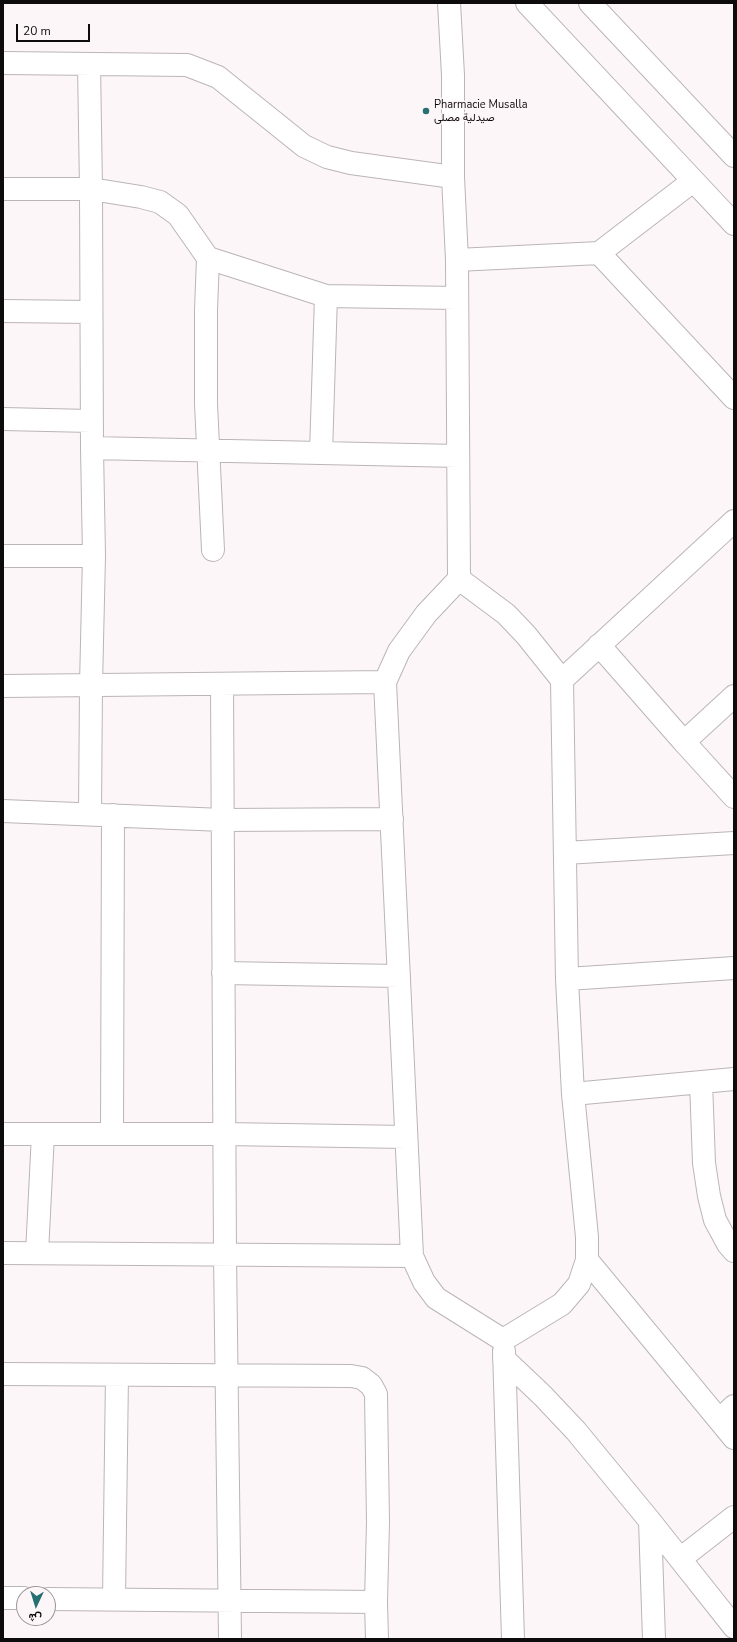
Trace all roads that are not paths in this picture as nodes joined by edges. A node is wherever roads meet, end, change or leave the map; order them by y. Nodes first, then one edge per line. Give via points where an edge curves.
1 (450, 3) edge
2 (527, 3) edge
3 (590, 3) edge
4 (3, 63) edge
5 (89, 64) junction
6 (734, 156) edge
7 (453, 177) junction
8 (693, 181) junction
9 (3, 189) edge
10 (91, 189) junction
11 (734, 224) edge
12 (599, 252) junction
13 (208, 258) junction
14 (457, 260) junction
15 (326, 296) junction
16 (457, 298) junction
17 (3, 311) edge
18 (90, 312) junction
19 (734, 398) edge
20 (3, 419) edge
21 (91, 421) junction
22 (92, 448) junction
23 (209, 451) junction
24 (321, 453) junction
25 (458, 456) junction
26 (734, 521) edge
27 (212, 550) dead end
28 (3, 556) edge
29 (94, 556) junction
30 (459, 579) junction
31 (599, 645) junction
32 (562, 680) junction
33 (385, 682) junction
34 (222, 684) junction
35 (3, 686) edge
36 (91, 686) junction
37 (734, 696) edge
38 (684, 742) junction
39 (734, 797) edge
40 (3, 811) edge
41 (90, 814) junction
42 (113, 815) junction
43 (392, 819) junction
44 (223, 820) junction
45 (734, 843) edge
46 (565, 853) junction
47 (734, 968) edge
48 (223, 973) junction
49 (399, 976) junction
50 (567, 979) junction
51 (734, 1079) edge
52 (702, 1082) junction
53 (573, 1094) junction
54 (3, 1134) edge
55 (43, 1134) junction
56 (112, 1134) junction
57 (224, 1134) junction
58 (406, 1137) junction
59 (734, 1251) edge
60 (3, 1252) edge
61 (37, 1253) junction
62 (225, 1255) junction
63 (412, 1256) junction
64 (586, 1260) junction
65 (503, 1349) junction
66 (3, 1374) edge
67 (117, 1375) junction
68 (227, 1376) junction
69 (726, 1413) edge
70 (734, 1438) edge
71 (734, 1517) edge
72 (650, 1521) junction
73 (680, 1559) junction
74 (3, 1598) edge
75 (16, 1598) edge
76 (56, 1598) edge
77 (114, 1599) junction
78 (230, 1601) junction
79 (376, 1602) junction
80 (734, 1628) edge
81 (230, 1639) edge
82 (377, 1639) edge
83 (513, 1639) edge
84 (654, 1639) edge

1 - 7 street
2 - 8 street
3 - 6 street
4 - 5 street
5 - 7 street via 188,65 218,77 304,146 327,158
5 - 10 street
7 - 14 street
8 - 11 street
8 - 12 street
9 - 10 street
10 - 13 street via 141,196 160,202 178,215
10 - 18 street
12 - 14 street
12 - 19 street
13 - 15 street
13 - 23 street via 206,404
14 - 16 street
15 - 16 street
15 - 24 street
16 - 25 street
17 - 18 street
18 - 21 street
20 - 21 street
21 - 22 street
22 - 23 street
22 - 29 street
23 - 24 street
23 - 27 street
24 - 25 street
25 - 30 street
26 - 31 street
28 - 29 street
29 - 36 street
30 - 32 street via 506,614
30 - 33 street via 426,614 399,651
31 - 32 street
31 - 38 street
32 - 46 street
33 - 34 street
33 - 43 street
34 - 36 street
34 - 44 street
35 - 36 street
36 - 41 street
37 - 38 street
38 - 39 street
40 - 41 street
41 - 42 street
42 - 44 street
42 - 56 street
43 - 44 street
43 - 49 street
44 - 48 street
45 - 46 street
46 - 50 street
47 - 50 street
48 - 49 street
48 - 57 street
49 - 58 street
50 - 53 street
51 - 52 street
52 - 53 street
52 - 59 street via 704,1163 709,1196 715,1220
53 - 64 street via 587,1237
54 - 55 street
55 - 56 street
55 - 61 street
56 - 57 street
57 - 58 street
57 - 62 street
58 - 63 street
60 - 61 street
61 - 62 street
62 - 63 street
62 - 68 street
63 - 65 street via 424,1282 436,1298
64 - 65 street via 579,1284 562,1304
64 - 69 street
65 - 72 street via 576,1431
65 - 83 street
66 - 67 street
67 - 68 street
67 - 77 street
68 - 78 street
68 - 79 street via 351,1376 362,1378 371,1385 376,1394
69 - 70 street
71 - 73 street
72 - 73 street
72 - 84 street
73 - 80 street
74 - 75 street
76 - 77 street
77 - 78 street
78 - 79 street
78 - 81 street
79 - 82 street

